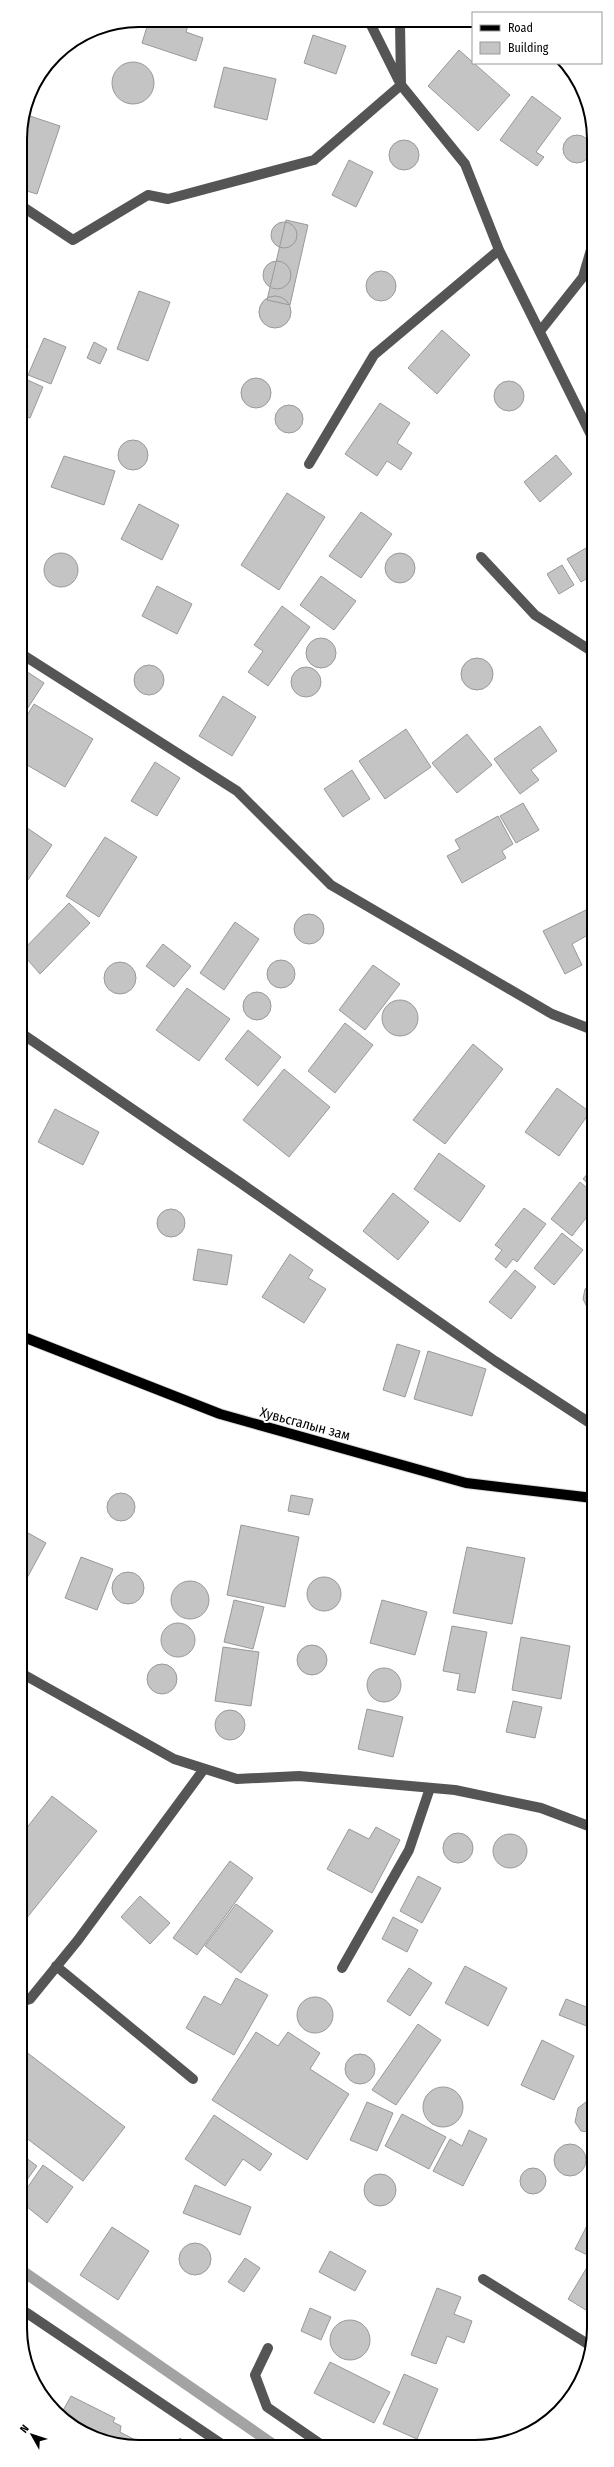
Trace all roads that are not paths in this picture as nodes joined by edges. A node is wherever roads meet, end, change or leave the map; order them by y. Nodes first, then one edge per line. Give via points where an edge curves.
1 (372, 27) edge
2 (400, 27) edge
3 (401, 85) junction
4 (27, 210) edge
5 (499, 250) junction
6 (587, 263) edge
7 (541, 330) junction
8 (587, 426) edge
9 (309, 464) dead end
10 (481, 557) dead end
11 (587, 648) edge
12 (27, 657) edge
13 (587, 1028) edge
14 (27, 1037) edge
15 (27, 1338) edge
16 (587, 1421) edge
17 (587, 1497) edge
18 (27, 1676) edge
19 (204, 1769) junction
20 (430, 1788) junction
21 (587, 1825) edge
22 (56, 1966) junction
23 (342, 1968) dead end
24 (27, 2000) edge
25 (193, 2079) dead end
26 (483, 2280) dead end
27 (27, 2313) edge
28 (586, 2343) edge
29 (268, 2348) dead end
30 (216, 2440) edge
31 (315, 2440) edge

1 - 3 street
2 - 3 street
3 - 4 street via 314,160 168,199 148,195 73,240
3 - 5 street via 465,164
5 - 7 street
5 - 9 street via 374,355
6 - 7 street via 583,277
7 - 8 street
10 - 11 street via 535,615
12 - 13 street via 237,791 331,885 552,1014
14 - 16 street via 236,1179 495,1361
15 - 17 main road, Хувьсгалын зам via 220,1414 466,1483
18 - 19 street via 174,1759
19 - 20 street via 238,1779 299,1776
19 - 22 street
20 - 21 street via 455,1790 541,1808
20 - 23 street via 410,1850
22 - 24 street
22 - 25 street
26 - 28 street
27 - 30 street
29 - 31 street via 255,2375 267,2407

